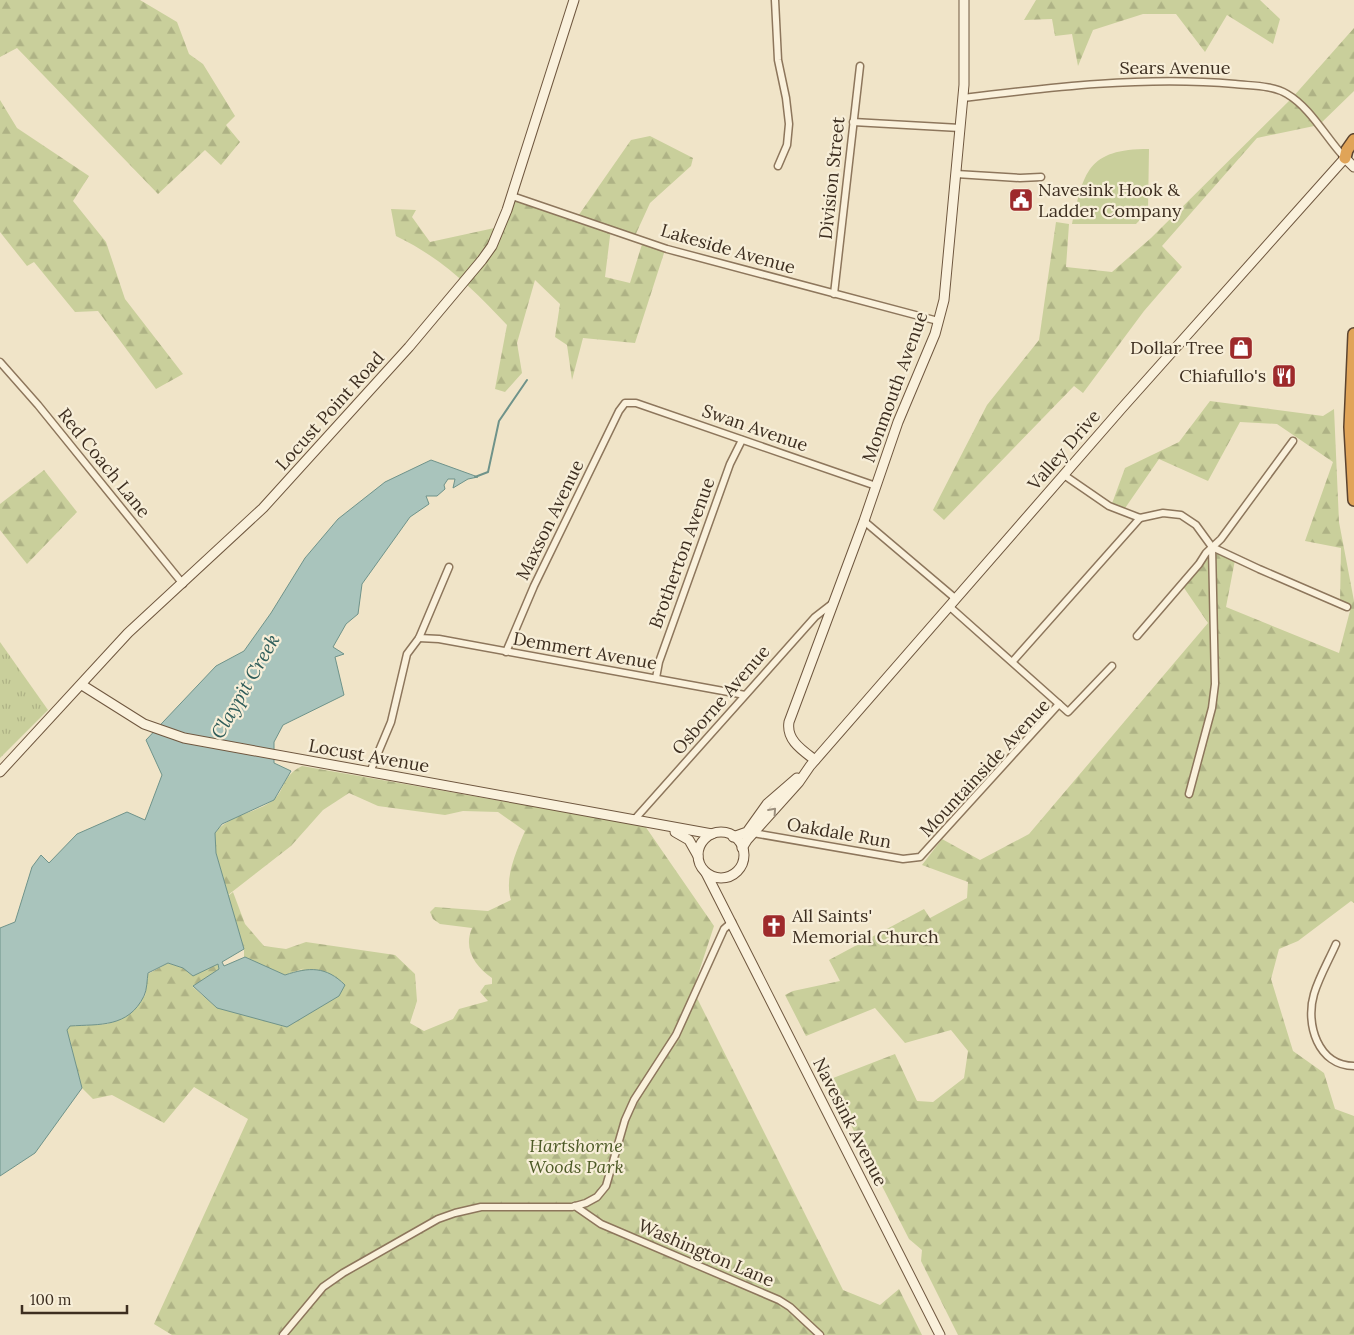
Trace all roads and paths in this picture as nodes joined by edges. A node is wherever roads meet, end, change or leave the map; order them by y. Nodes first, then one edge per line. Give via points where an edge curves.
1 (574, 0) edge
2 (775, 0) edge
3 (964, 0) edge
4 (860, 66) dead end
5 (962, 98) junction
6 (853, 122) junction
7 (960, 128) junction
8 (1354, 140) edge
9 (1350, 155) edge
10 (778, 166) dead end
11 (1354, 167) edge
12 (956, 174) junction
13 (1041, 177) dead end
14 (512, 196) junction
15 (834, 294) junction
16 (938, 321) junction
17 (1354, 334) edge
18 (0, 362) edge
19 (625, 403) joint
20 (742, 440) junction
21 (1293, 441) dead end
22 (1064, 475) junction
23 (876, 486) junction
24 (1354, 500) edge
25 (1140, 518) junction
26 (864, 521) junction
27 (1212, 546) junction
28 (449, 567) dead end
29 (183, 584) junction
30 (956, 599) junction
31 (833, 603) junction
32 (950, 607) junction
33 (1347, 607) dead end
34 (1137, 636) dead end
35 (419, 638) junction
36 (506, 652) junction
37 (1012, 661) junction
38 (1112, 666) dead end
39 (656, 678) junction
40 (82, 685) junction
41 (745, 695) junction
42 (1059, 704) junction
43 (813, 763) junction
44 (0, 772) edge
45 (370, 772) junction
46 (1189, 794) dead end
47 (634, 820) junction
48 (662, 825) junction
49 (752, 833) junction
50 (712, 834) junction
51 (733, 837) junction
52 (742, 848) junction
53 (698, 857) junction
54 (920, 857) joint
55 (706, 873) junction
56 (724, 878) junction
57 (732, 922) junction
58 (1336, 944) dead end
59 (1354, 1066) edge
60 (576, 1206) junction
61 (283, 1335) edge
62 (820, 1335) edge
63 (940, 1335) edge

1 - 14 street, Locust Point Road
2 - 10 street via 778,60 789,124 787,145
3 - 5 street, Monmouth Avenue
4 - 6 street, Division Street
5 - 7 street, Monmouth Avenue
5 - 9 street, Sears Avenue via 1123,83 1185,82 1264,87 1284,92 1297,101
6 - 7 street
6 - 15 street, Division Street
7 - 12 street, Monmouth Avenue
8 - 9 highway via 1347,150
9 - 11 street, Sears Avenue
9 - 22 street, Valley Drive
12 - 13 street
12 - 16 street, Monmouth Avenue via 947,278
14 - 15 street, Lakeside Avenue via 667,249
14 - 29 street, Locust Point Road via 489,251 454,295 263,508
15 - 16 street, Lakeside Avenue
16 - 23 street, Monmouth Avenue
17 - 24 highway via 1350,411
18 - 29 street, Red Coach Lane
19 - 20 street, Swan Avenue via 636,403
19 - 36 street, Maxson Avenue via 534,586
20 - 23 street, Swan Avenue
20 - 39 street, Brotherton Avenue via 730,464
21 - 27 street via 1221,539
22 - 25 street via 1109,506
22 - 30 street, Valley Drive
23 - 26 street, Monmouth Avenue
25 - 27 street via 1163,513 1181,515 1196,525
25 - 37 street
26 - 30 street
26 - 31 street, Monmouth Avenue
27 - 33 street via 1259,570
27 - 34 street
27 - 46 street via 1215,684 1212,708
28 - 35 street
29 - 40 street, Locust Point Road via 128,633
30 - 32 street, Valley Drive
31 - 41 street, Osborne Avenue via 814,616
31 - 43 street, Monmouth Avenue via 788,725 793,741
32 - 37 street
32 - 43 street, Valley Drive
35 - 36 street, Demmert Avenue
35 - 45 street via 407,654 391,722
36 - 39 street, Demmert Avenue
37 - 42 street
38 - 42 street, Mountainside Avenue via 1068,712
39 - 41 street, Demmert Avenue
40 - 44 street, Locust Point Road
40 - 45 street, Locust Avenue via 154,728 191,740
41 - 47 street, Osborne Avenue
42 - 54 street, Mountainside Avenue
49 -> 43 street, Valley Drive
43 - 51 street, Valley Drive via 766,804 747,832
45 - 47 street, Locust Avenue
47 - 48 street, Locust Avenue
48 - 50 street, Locust Avenue
48 - 53 street, Locust Avenue via 689,840
49 - 52 street, Valley Drive
49 - 54 street, Oakdale Run via 903,859
50 - 51 street via 724,833
50 - 53 street via 701,844
51 - 52 street
52 - 56 street via 740,867
53 - 55 street
55 - 56 street
55 - 57 street, Navesink Avenue
56 - 57 street, Navesink Avenue via 720,889
57 - 60 street via 724,929 676,1034 634,1100 606,1186 597,1197
57 - 63 street, Navesink Avenue
58 - 59 street via 1314,993 1310,1014 1320,1050 1333,1062
60 - 61 street via 481,1208 438,1219 343,1273 323,1288
60 - 62 street, Washington Lane via 601,1224 778,1300

